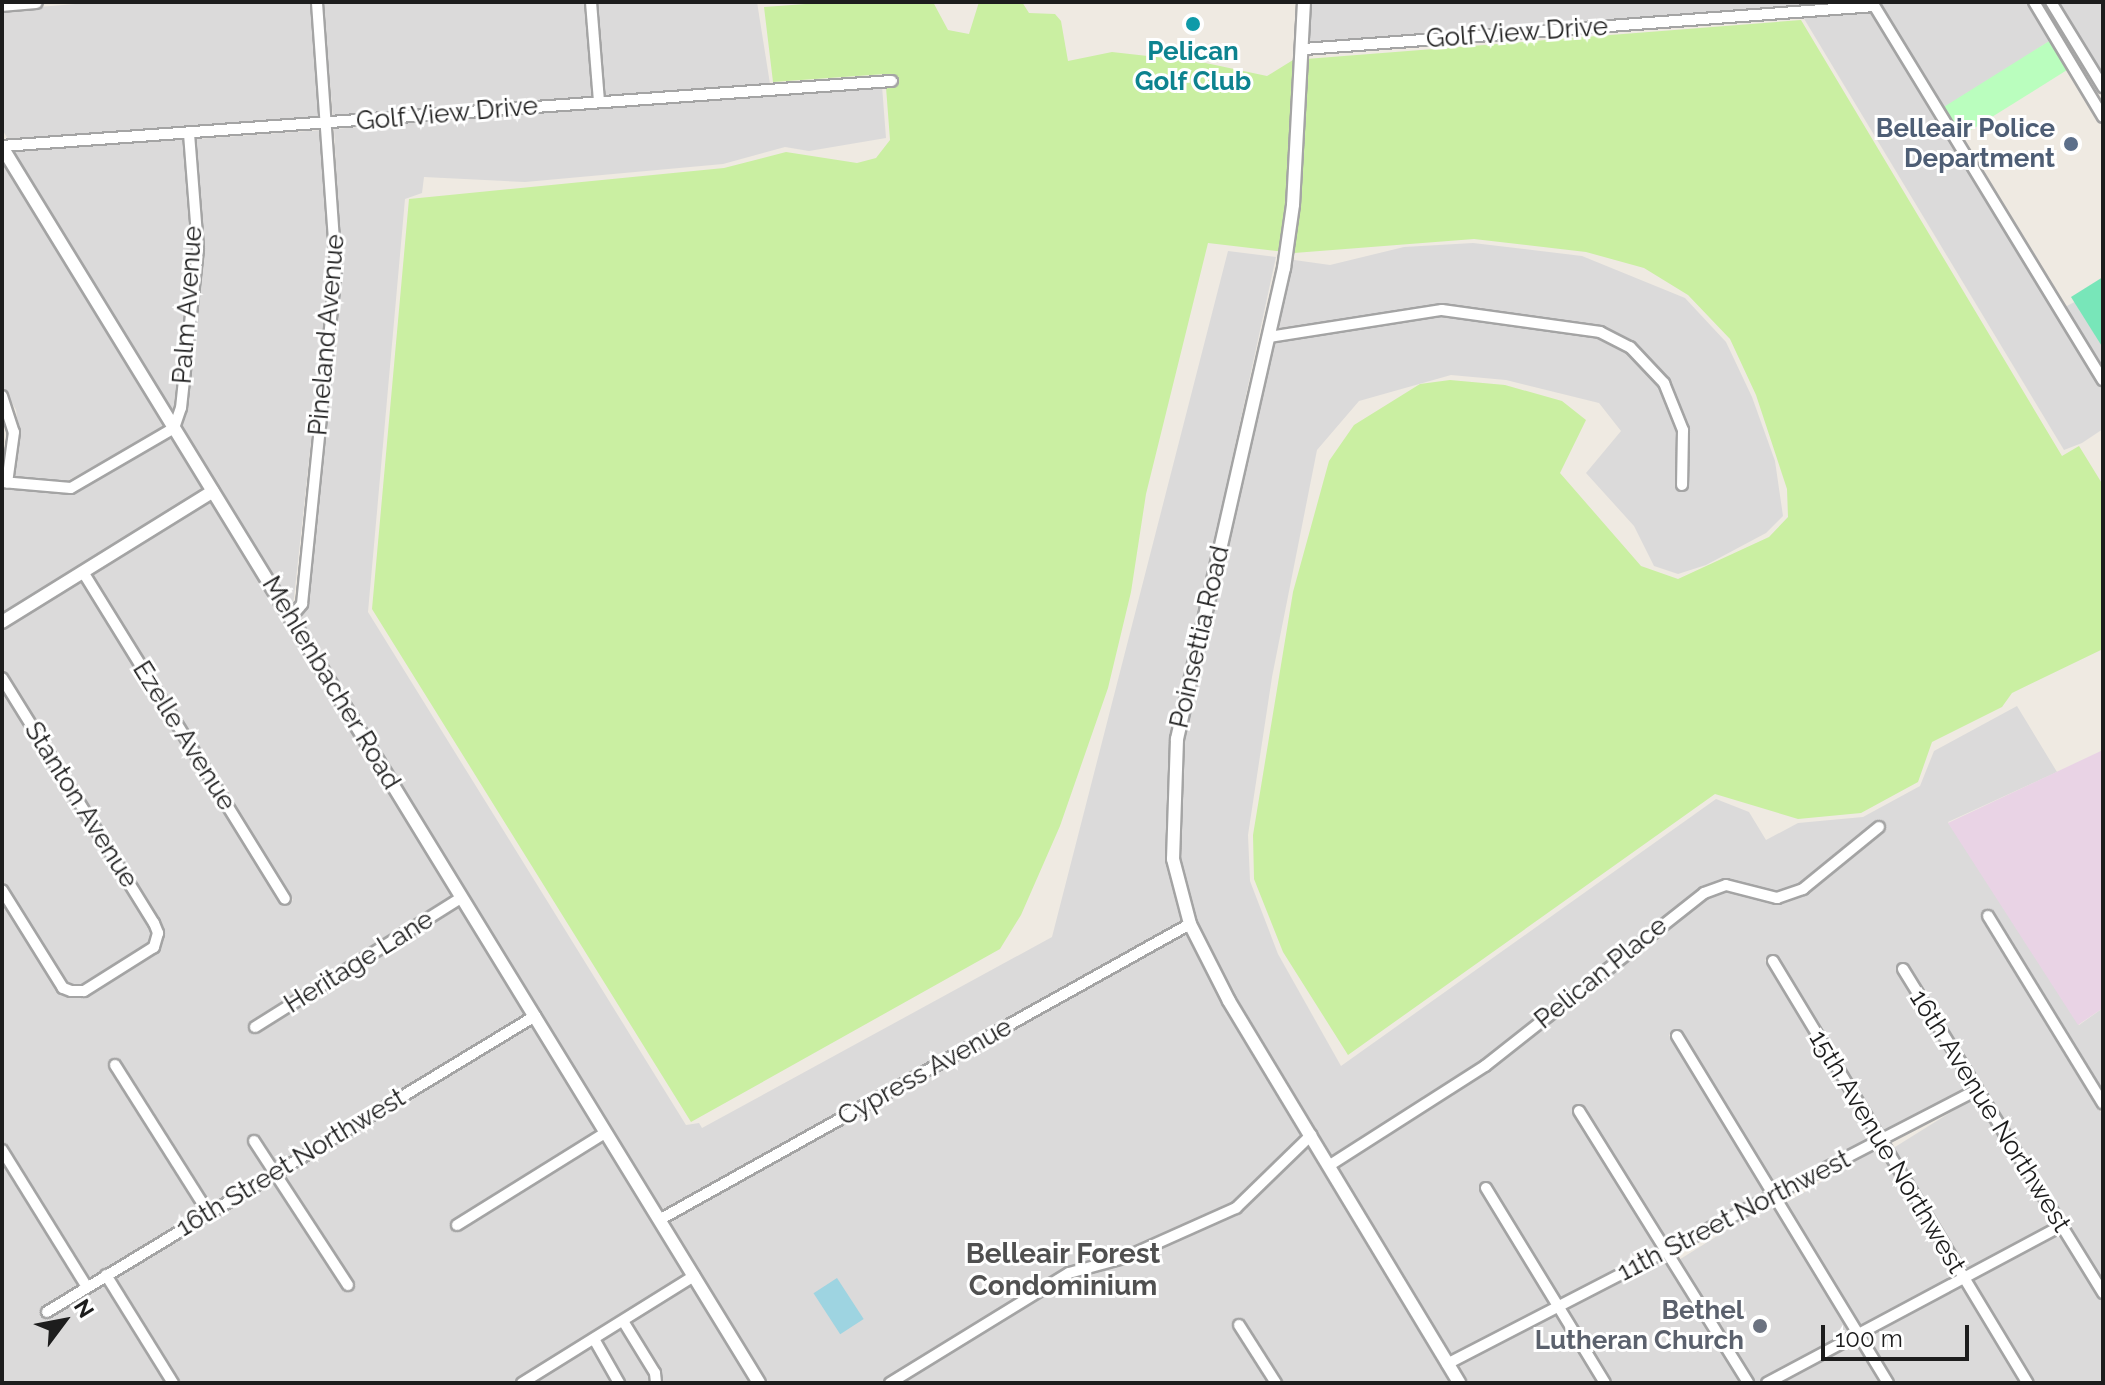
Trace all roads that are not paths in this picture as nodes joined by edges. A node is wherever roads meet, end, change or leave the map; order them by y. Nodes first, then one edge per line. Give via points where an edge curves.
1 (36, 2) edge
2 (317, 2) edge
3 (591, 2) edge
4 (1304, 2) edge
5 (2034, 2) edge
6 (2051, 2) edge
7 (1873, 4) edge
8 (2, 5) edge
9 (1304, 49) junction
10 (892, 81) dead end
11 (2103, 87) edge
12 (599, 102) junction
13 (2102, 114) edge
14 (328, 124) junction
15 (189, 134) junction
16 (2, 146) edge
17 (1269, 337) junction
18 (2103, 380) edge
19 (2, 396) edge
20 (174, 428) junction
21 (5, 482) edge
22 (1682, 485) dead end
23 (213, 491) junction
24 (83, 572) junction
25 (292, 616) junction
26 (2, 622) edge
27 (2, 678) edge
28 (1879, 827) dead end
29 (2, 890) edge
30 (462, 897) junction
31 (285, 899) dead end
32 (1988, 916) dead end
33 (1190, 924) junction
34 (1773, 961) dead end
35 (1903, 969) dead end
36 (535, 1016) junction
37 (255, 1027) dead end
38 (1677, 1036) dead end
39 (115, 1065) dead end
40 (1977, 1090) junction
41 (2103, 1104) edge
42 (1579, 1111) dead end
43 (605, 1133) junction
44 (1311, 1135) junction
45 (254, 1141) dead end
46 (1879, 1141) junction
47 (2, 1150) edge
48 (1330, 1165) junction
49 (274, 1172) junction
50 (1486, 1188) dead end
51 (1773, 1196) junction
52 (208, 1212) junction
53 (659, 1220) junction
54 (457, 1225) dead end
55 (2061, 1226) junction
56 (1665, 1251) junction
57 (106, 1275) junction
58 (694, 1276) junction
59 (1964, 1280) junction
60 (348, 1285) dead end
61 (87, 1287) junction
62 (2103, 1293) edge
63 (1558, 1306) junction
64 (47, 1312) dead end
65 (623, 1321) junction
66 (1239, 1325) dead end
67 (1857, 1335) junction
68 (594, 1339) junction
69 (1447, 1364) junction
70 (173, 1383) edge
71 (522, 1383) edge
72 (619, 1383) edge
73 (656, 1383) edge
74 (759, 1383) edge
75 (890, 1383) edge
76 (1276, 1383) edge
77 (1459, 1383) edge
78 (1605, 1383) edge
79 (1748, 1383) edge
80 (1767, 1383) edge
81 (1888, 1383) edge
82 (2028, 1383) edge

1 - 8 street
2 - 14 street, Pineland Avenue
3 - 12 street
4 - 9 street, Poinsettia Road
5 - 13 street
6 - 11 street
7 - 9 street, Golf View Drive
7 - 18 street
9 - 17 street, Poinsettia Road via 1293,205
10 - 12 street, Golf View Drive
12 - 14 street, Golf View Drive
14 - 15 street, Golf View Drive
14 - 25 street, Pineland Avenue via 336,268 302,604
15 - 16 street, Golf View Drive
15 - 20 street, Palm Avenue via 198,248 181,408
16 - 20 street, Mehlenbacher Road
17 - 22 street via 1442,310 1600,332 1630,347 1664,383 1683,430
17 - 33 street, Poinsettia Road via 1177,739 1173,859
19 - 21 street via 14,432
20 - 21 street via 71,488
20 - 23 street, Mehlenbacher Road
23 - 24 street
23 - 25 street, Mehlenbacher Road
24 - 26 street
24 - 31 street, Ezelle Avenue
25 - 30 street, Mehlenbacher Road
27 - 29 street, Stanton Avenue via 158,933 154,947 84,991 63,988
28 - 48 street, Pelican Place via 1803,889 1777,898 1726,885 1704,893 1485,1066
30 - 36 street, Mehlenbacher Road
30 - 37 street, Heritage Lane
32 - 41 street
33 - 44 street, Poinsettia Road via 1229,1001
33 - 53 street, Cypress Avenue
34 - 46 street, 15th Avenue Northwest
35 - 40 street, 16th Avenue Northwest
36 - 43 street, Mehlenbacher Road
36 - 49 street, 16th Street Northwest
38 - 51 street
39 - 52 street
40 - 46 street, 11th Street Northwest
40 - 55 street, 16th Avenue Northwest
42 - 56 street
43 - 53 street, Mehlenbacher Road
43 - 54 street
44 - 48 street, Poinsettia Road
44 - 75 street via 1236,1208 1124,1258 1069,1273
45 - 49 street
46 - 51 street, 11th Street Northwest
46 - 59 street, 15th Avenue Northwest
47 - 61 street
48 - 69 street, Poinsettia Road
49 - 52 street, 16th Street Northwest
49 - 60 street
50 - 63 street
51 - 56 street, 11th Street Northwest
51 - 67 street
52 - 57 street, 16th Street Northwest
53 - 58 street, Mehlenbacher Road
55 - 59 street
55 - 62 street, 16th Avenue Northwest
56 - 63 street, 11th Street Northwest
56 - 79 street
57 - 61 street, 16th Street Northwest
57 - 70 street
58 - 65 street
58 - 74 street, Mehlenbacher Road
59 - 67 street
59 - 82 street, 15th Avenue Northwest
61 - 64 street, 16th Street Northwest
63 - 69 street, 11th Street Northwest
63 - 78 street
65 - 68 street
65 - 73 street
66 - 76 street
67 - 80 street
67 - 81 street
68 - 71 street
68 - 72 street
69 - 77 street, Poinsettia Road

